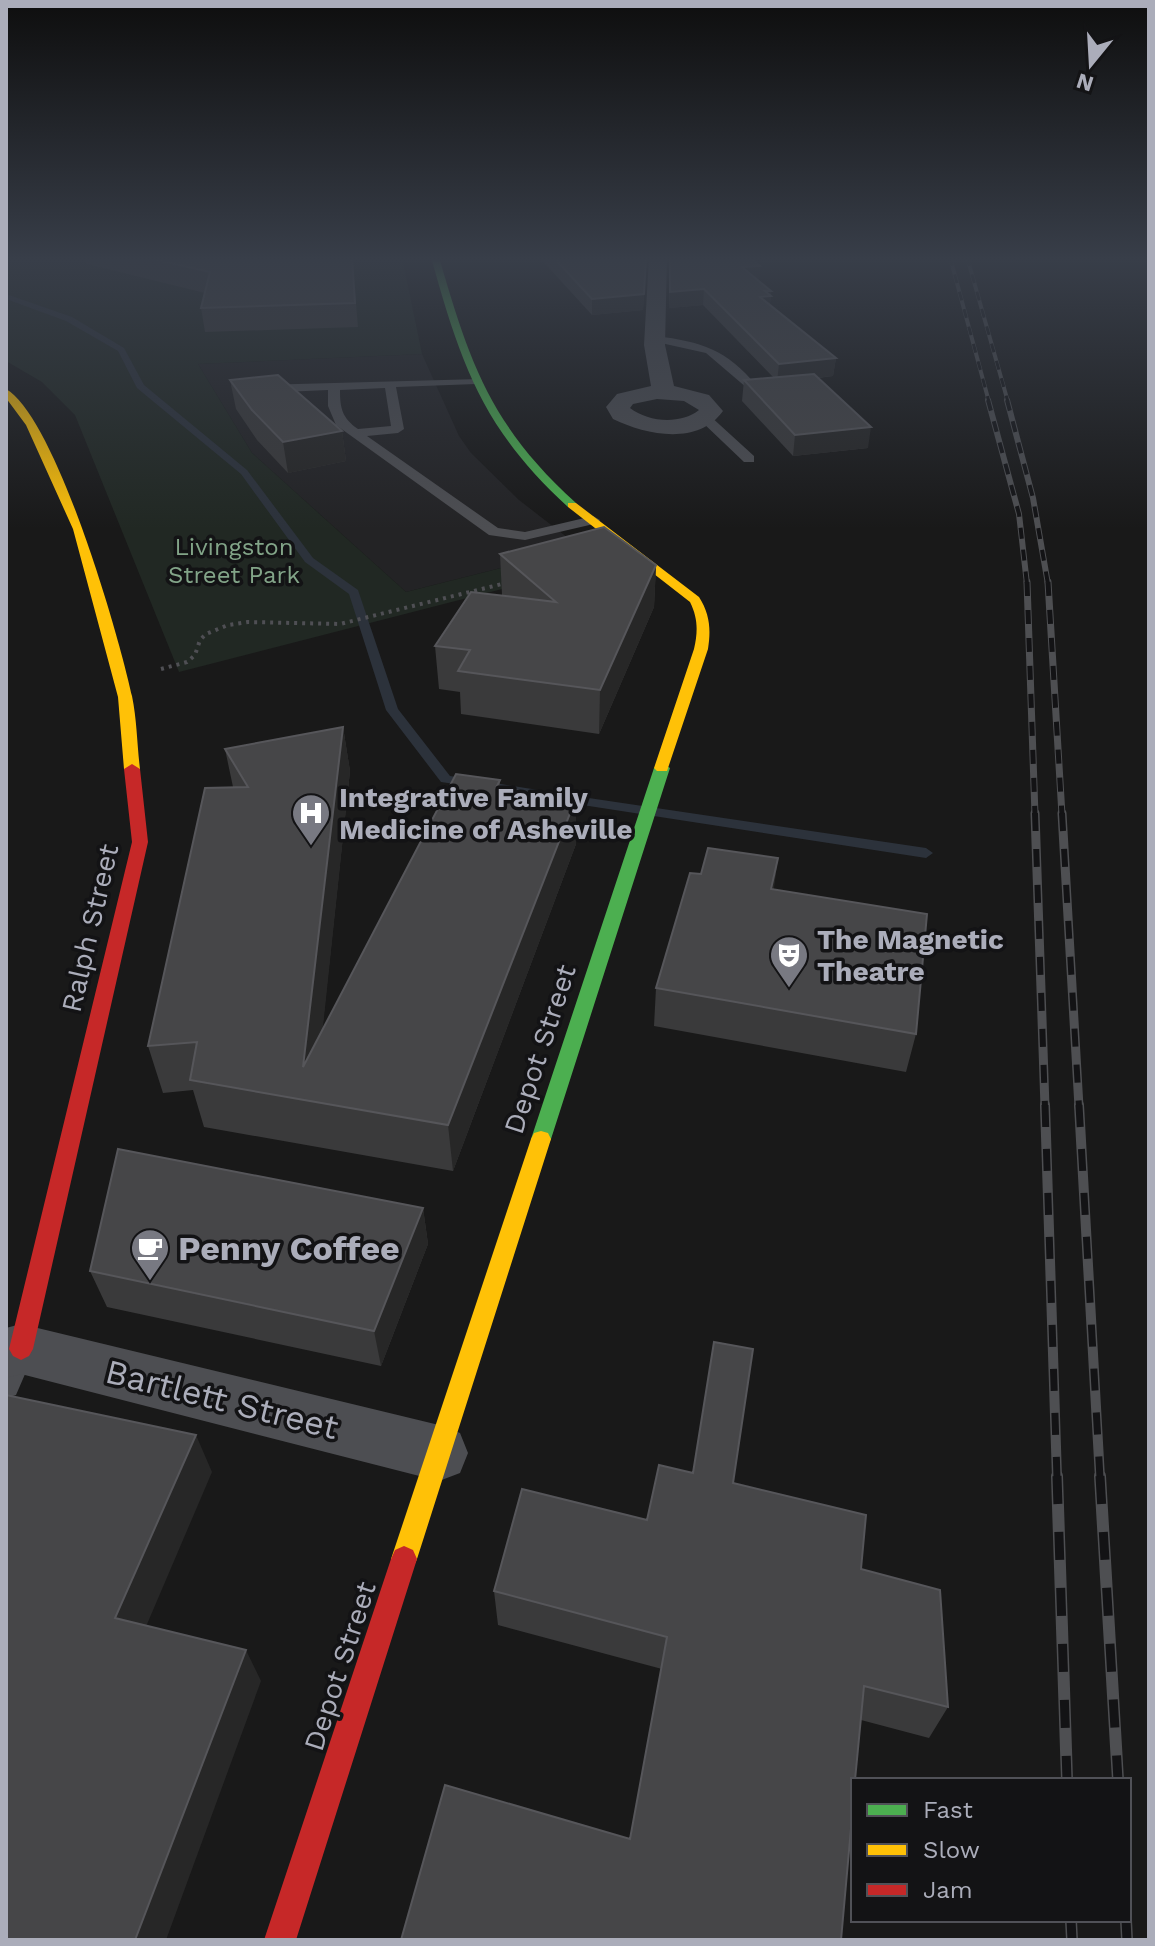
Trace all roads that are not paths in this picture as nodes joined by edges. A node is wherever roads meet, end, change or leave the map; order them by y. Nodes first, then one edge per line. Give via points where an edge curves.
1 (465, 348) edge
2 (657, 348) edge
3 (708, 348) edge
4 (476, 381) junction
5 (390, 384) junction
6 (334, 386) junction
7 (751, 386) edge
8 (247, 389) edge
9 (6, 392) edge
10 (665, 392) junction
11 (705, 418) junction
12 (354, 433) junction
13 (749, 459) dead end
14 (593, 520) junction
15 (11, 1362) edge
16 (439, 1453) junction
17 (280, 1940) edge

1 - 4 street, Depot Street
2 - 10 street
3 - 7 lane
4 - 5 lane
4 - 14 street, Depot Street via 500,428 526,460
5 - 6 lane
5 - 12 lane via 398,429
6 - 8 lane
6 - 12 lane via 335,413
9 - 15 street, Ralph Street via 31,424 79,529 125,697 140,842
10 - 11 street via 707,403 711,411
10 - 11 street via 638,394 618,407 621,414 651,426
11 - 13 lane
12 - 14 lane via 494,532 525,536
14 - 16 street, Depot Street via 695,600 705,618 701,649
15 - 16 street, Bartlett Street
16 - 17 street, Depot Street

